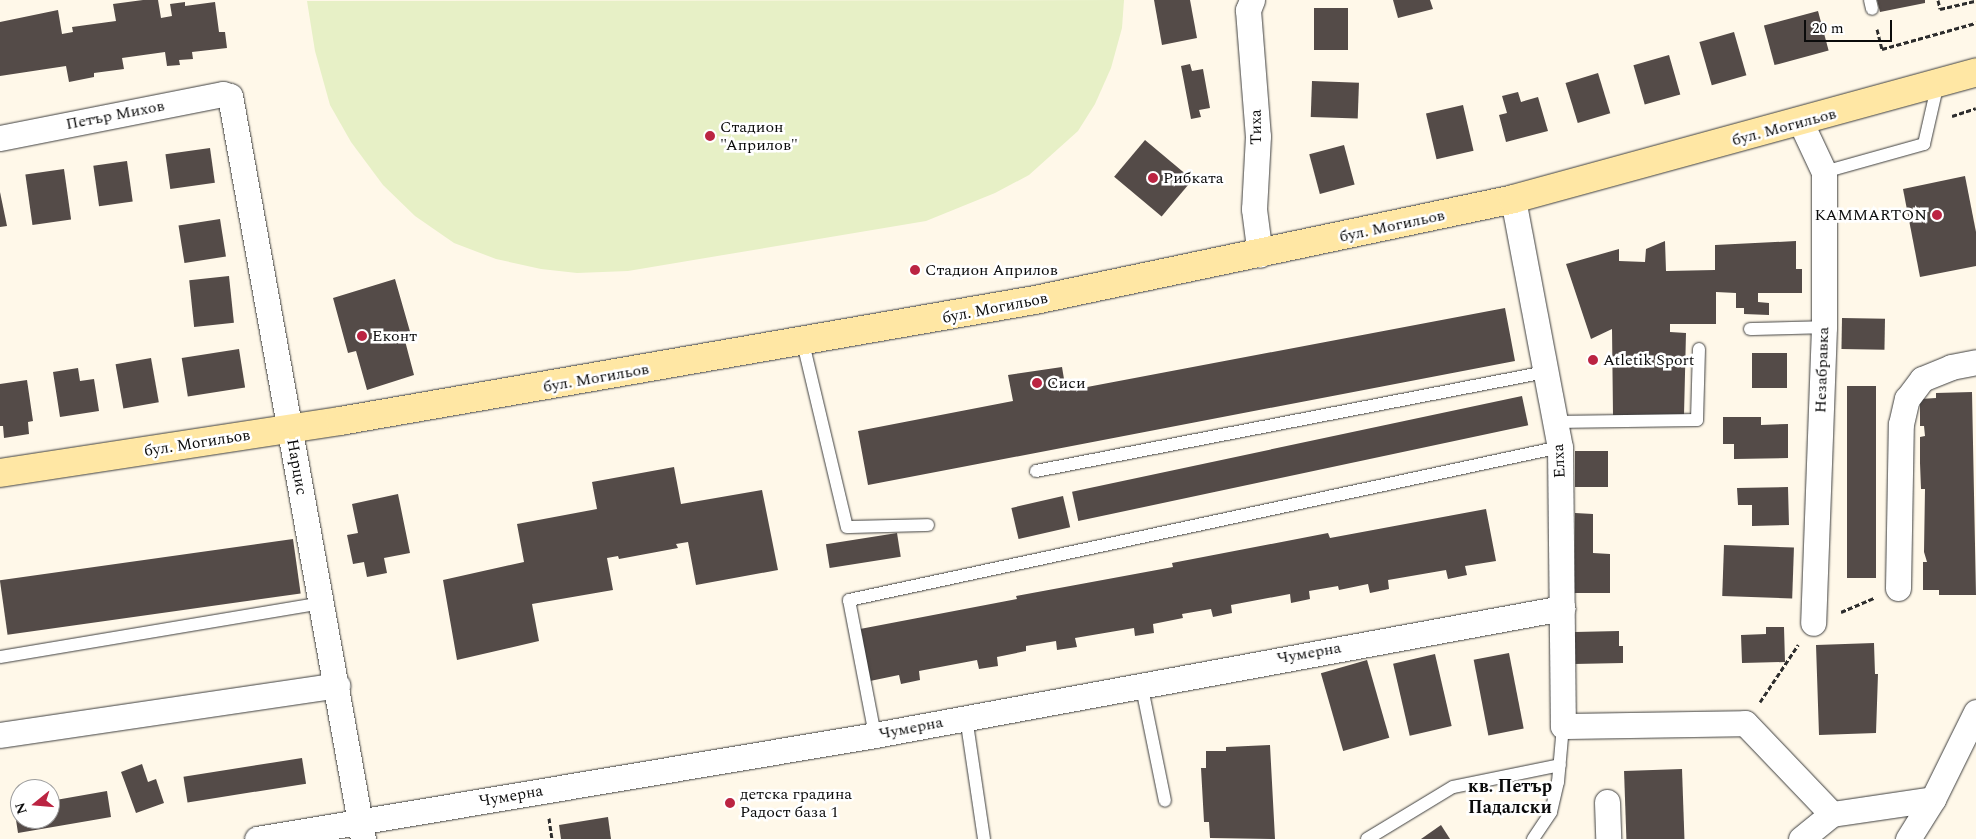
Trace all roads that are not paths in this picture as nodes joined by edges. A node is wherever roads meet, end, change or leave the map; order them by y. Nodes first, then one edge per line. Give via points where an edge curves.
1 (1252, 0) edge
2 (1976, 72) edge
3 (1938, 83) junction
4 (230, 96) joint
5 (1801, 123) junction
6 (0, 138) edge
7 (1824, 172) junction
8 (1513, 199) junction
9 (1260, 255) junction
10 (1824, 327) junction
11 (1750, 329) dead end
12 (803, 343) junction
13 (1699, 349) dead end
14 (1976, 362) edge
15 (1546, 372) junction
16 (1555, 422) junction
17 (290, 429) junction
18 (1560, 447) junction
19 (1036, 471) dead end
20 (0, 473) edge
21 (928, 525) dead end
22 (1898, 588) dead end
23 (322, 603) junction
24 (1562, 608) junction
25 (1813, 623) dead end
26 (0, 657) edge
27 (1141, 684) junction
28 (337, 685) junction
29 (1976, 712) edge
30 (966, 718) junction
31 (1563, 726) junction
32 (0, 735) edge
33 (875, 735) junction
34 (1560, 765) junction
35 (1933, 799) junction
36 (1165, 801) dead end
37 (1607, 802) dead end
38 (1832, 814) junction
39 (362, 830) edge
40 (257, 839) edge
41 (984, 839) edge
42 (1367, 839) edge
43 (1533, 839) edge
44 (1608, 839) edge
45 (1801, 839) edge
46 (1908, 839) edge

1 - 9 street, Тиха via 1248,10 1258,136 1254,209
2 - 3 street, бул. Могильов
3 - 5 street, бул. Могильов
3 - 7 lane via 1924,144
4 - 6 street, Петър Михов via 223,94
4 - 17 street, Нарцис
5 - 7 street, Незабравка
5 - 8 street, бул. Могильов
7 - 10 street, Незабравка
8 - 9 street, бул. Могильов
8 - 15 street, Елха
9 - 12 street, бул. Могильов
10 - 11 lane
10 - 25 street, Незабравка
12 - 17 street, бул. Могильов
12 - 21 lane via 847,527
13 - 16 lane via 1697,420
14 - 22 street via 1951,367 1922,379 1908,399 1901,424
15 - 16 street, Елха
15 - 19 lane
16 - 18 street, Елха
17 - 20 street, бул. Могильов
17 - 23 street, Нарцис
18 - 24 street, Елха
18 - 33 lane via 849,600
23 - 26 lane
23 - 28 street, Нарцис
24 - 27 street, Чумерна
24 - 31 street, Елха
27 - 30 street, Чумерна
27 - 36 lane
28 - 32 street
28 - 39 street, Нарцис
29 - 35 street
30 - 33 street, Чумерна
30 - 41 lane
31 - 34 lane
31 - 38 street via 1745,723
33 - 39 street, Чумерна
34 - 42 lane via 1453,787
34 - 43 lane via 1551,812
35 - 38 street
35 - 46 street
37 - 44 street
38 - 45 street
39 - 40 street, Чумерна

